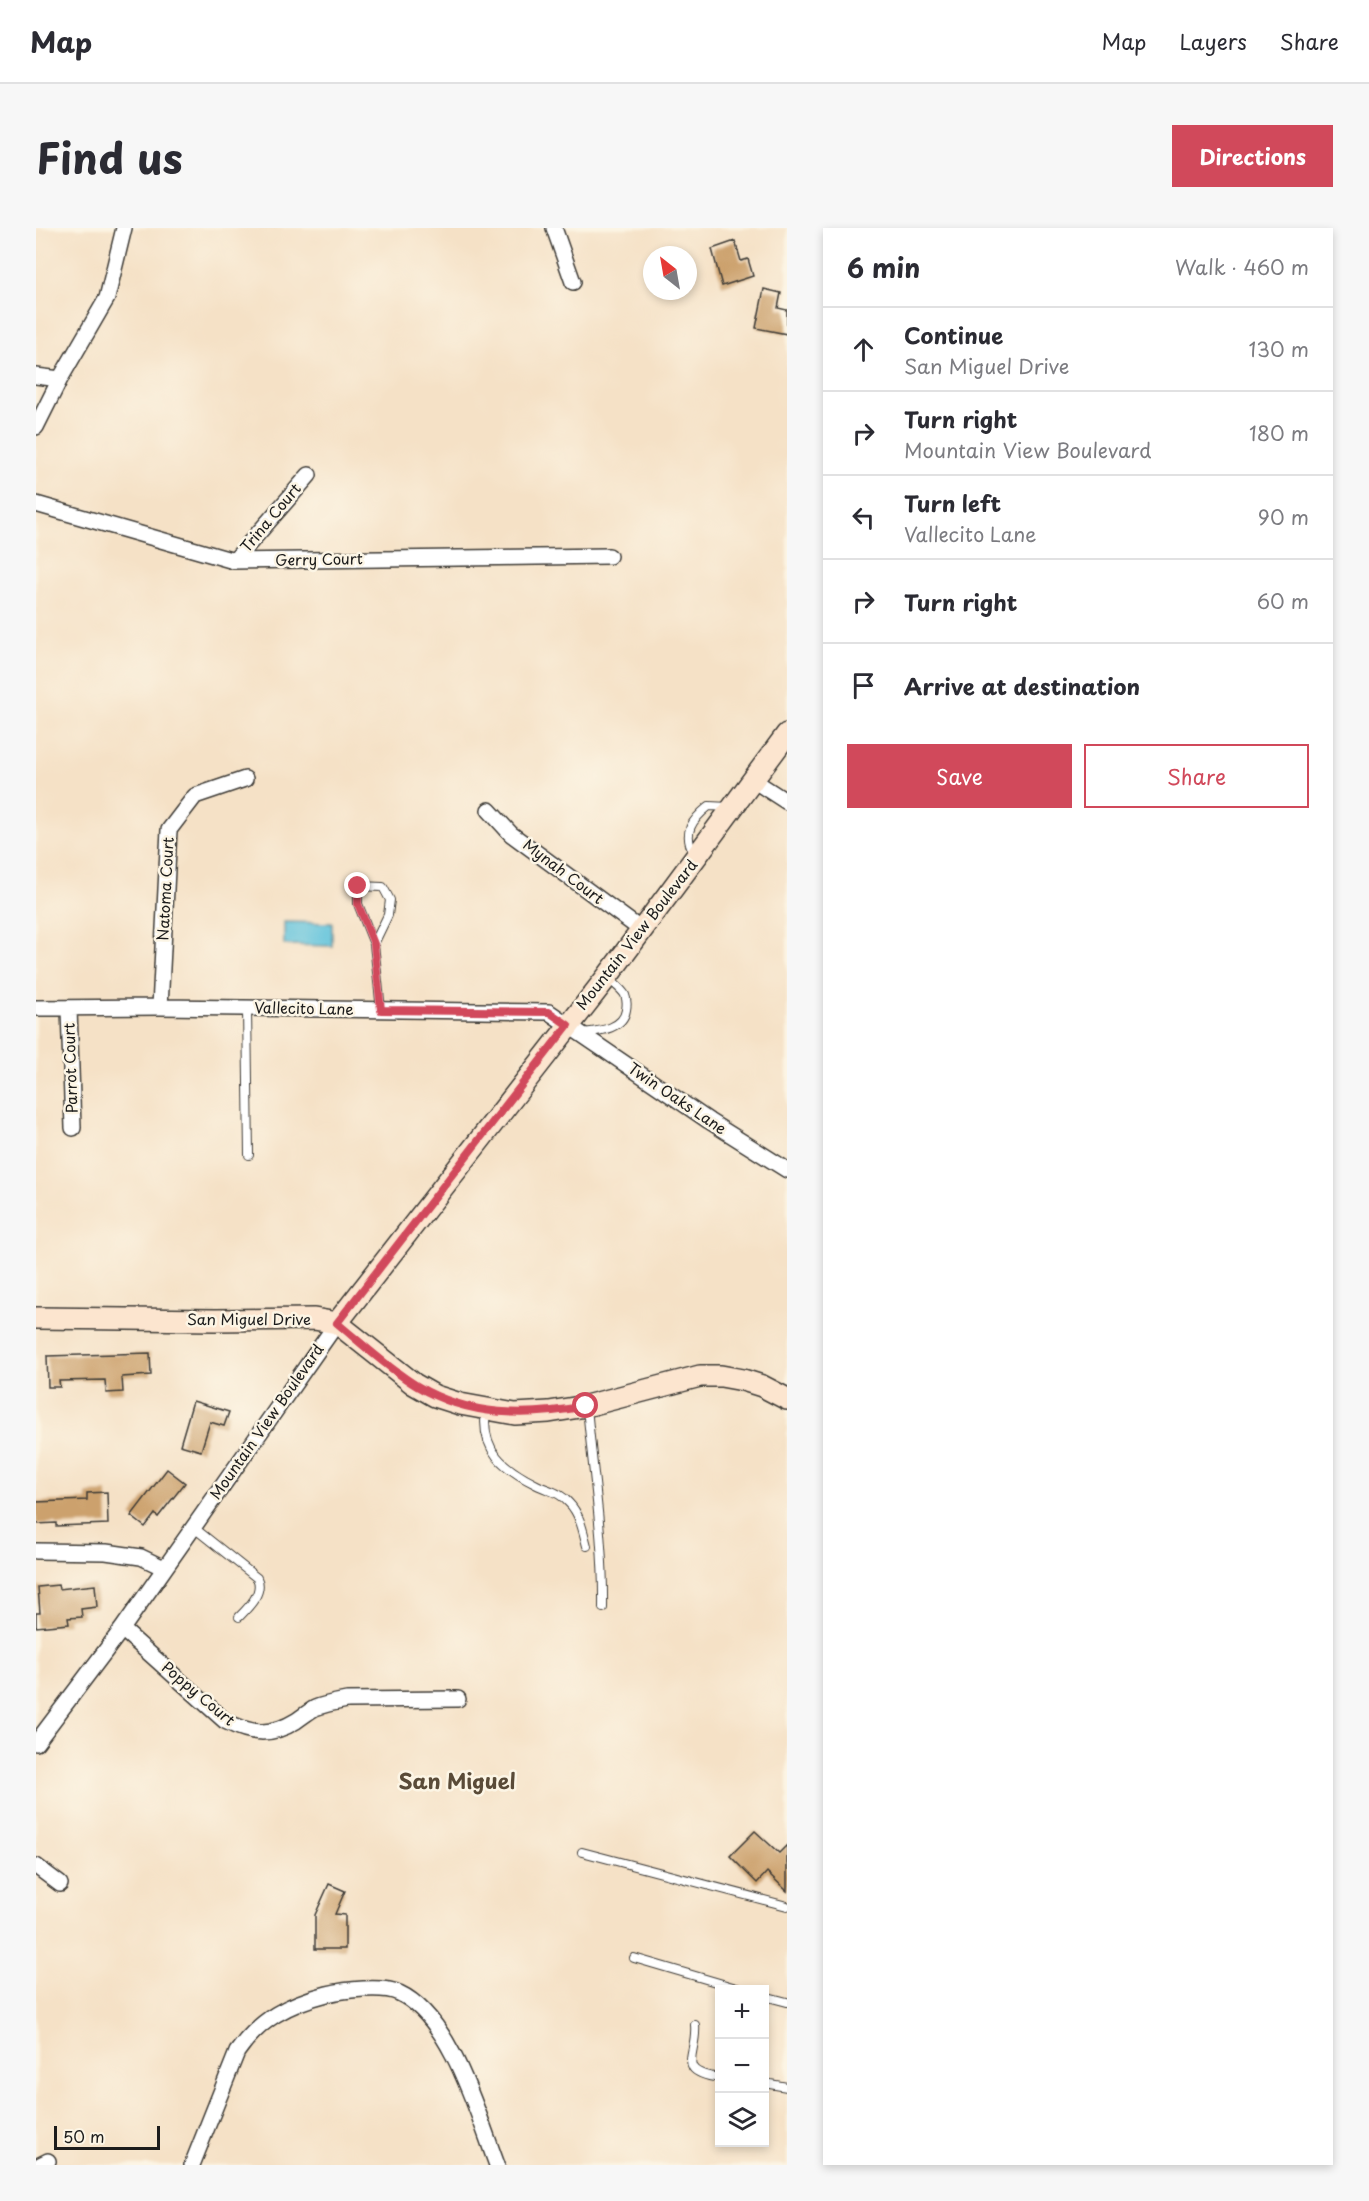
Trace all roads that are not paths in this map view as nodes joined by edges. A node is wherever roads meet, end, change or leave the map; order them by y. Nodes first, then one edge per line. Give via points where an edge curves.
1 (124, 228) edge
2 (554, 228) edge
3 (573, 282) dead end
4 (36, 376) edge
5 (60, 379) junction
6 (36, 427) edge
7 (309, 475) dead end
8 (36, 504) edge
9 (609, 556) dead end
10 (234, 561) junction
11 (787, 734) edge
12 (245, 779) dead end
13 (753, 780) junction
14 (787, 802) edge
15 (489, 810) dead end
16 (640, 929) junction
17 (374, 944) junction
18 (607, 977) junction
19 (160, 1007) junction
20 (36, 1008) edge
21 (247, 1008) junction
22 (69, 1009) junction
23 (381, 1010) junction
24 (573, 1029) junction
25 (73, 1128) dead end
26 (249, 1155) dead end
27 (787, 1170) edge
28 (36, 1318) edge
29 (337, 1323) junction
30 (787, 1399) edge
31 (586, 1406) junction
32 (486, 1409) junction
33 (193, 1527) junction
34 (587, 1546) dead end
35 (36, 1551) edge
36 (164, 1568) junction
37 (603, 1608) dead end
38 (239, 1617) dead end
39 (122, 1629) junction
40 (458, 1699) dead end
41 (36, 1743) edge
42 (582, 1852) dead end
43 (36, 1866) edge
44 (60, 1884) dead end
45 (787, 1906) edge
46 (634, 1958) dead end
47 (729, 1985) edge
48 (769, 1997) edge
49 (787, 2002) edge
50 (695, 2025) dead end
51 (715, 2077) edge
52 (769, 2084) edge
53 (787, 2088) edge
54 (192, 2165) edge
55 (497, 2165) edge

1 - 5 street via 107,298
2 - 3 street
4 - 5 street
5 - 6 street
7 - 10 street, Trina Court
8 - 10 street, Gerry Court
9 - 10 street, Gerry Court
11 - 13 street, Mountain View Boulevard
12 - 19 street, Natoma Court via 195,796 169,830
13 - 14 street
13 - 16 street, Mountain View Boulevard
15 - 16 street, Mynah Court via 511,834
16 - 18 street, Mountain View Boulevard
17 - 17 lane via 358,904 358,886 383,887 390,900 388,915
17 - 23 lane
18 - 24 street, Mountain View Boulevard
18 - 24 lane via 625,994 625,1017 606,1029
19 - 21 street, Vallecito Lane
19 - 22 street, Vallecito Lane
20 - 22 street, Vallecito Lane
21 - 23 street, Vallecito Lane
21 - 26 lane
22 - 25 street, Parrot Court
23 - 24 street, Vallecito Lane via 549,1012
24 - 27 street, Twin Oaks Lane
24 - 29 street, Mountain View Boulevard
28 - 29 street, San Miguel Drive via 314,1319
29 - 32 street via 414,1384 435,1396
29 - 33 street, Mountain View Boulevard
30 - 31 street via 743,1380 700,1376
31 - 32 street via 515,1414
31 - 37 lane via 601,1544
32 - 34 lane via 483,1427 498,1459 530,1481 559,1493 583,1528
33 - 36 street, Mountain View Boulevard
33 - 38 lane via 259,1582 252,1605
35 - 36 street via 106,1552 141,1557
36 - 39 street, Mountain View Boulevard
39 - 40 street, Poppy Court via 225,1721 244,1731 273,1731 315,1709 347,1700
39 - 41 street, Mountain View Boulevard
42 - 45 lane
43 - 44 street
46 - 47 lane
48 - 49 lane
50 - 51 lane via 691,2067
52 - 53 lane
54 - 55 street via 237,2052 261,2024 317,1997 384,1989 412,2001 443,2037 458,2063

